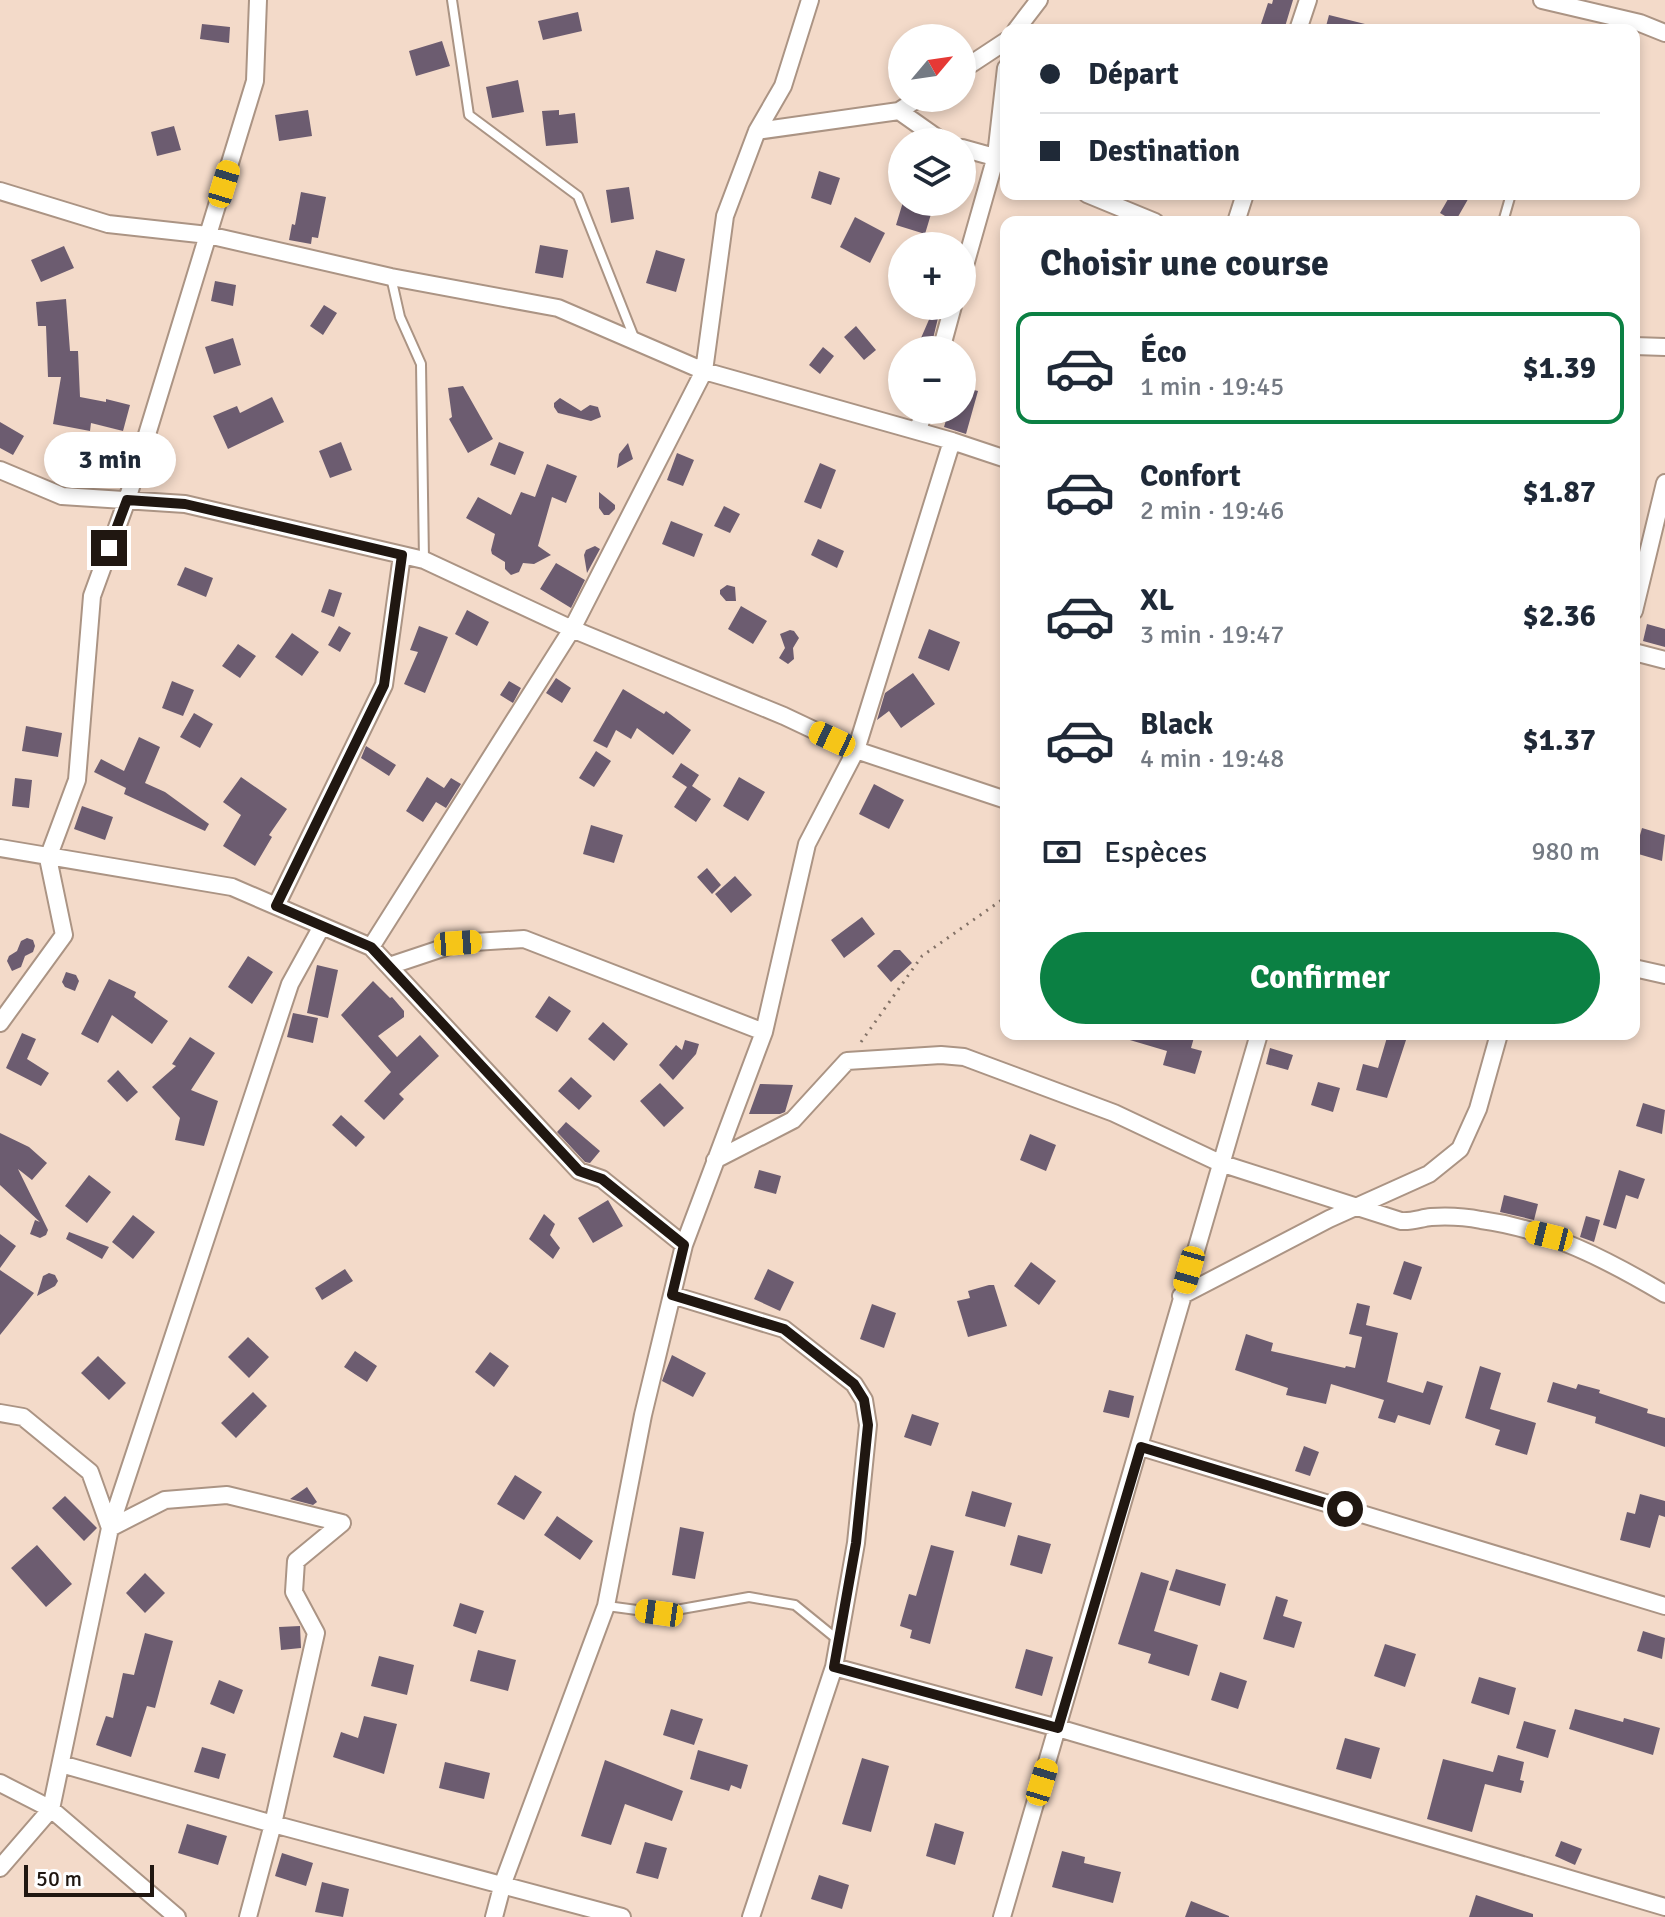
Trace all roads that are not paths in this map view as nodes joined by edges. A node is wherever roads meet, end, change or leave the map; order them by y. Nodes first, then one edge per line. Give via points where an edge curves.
1 (258, 0) edge
2 (452, 0) edge
3 (810, 0) edge
4 (1039, 0) edge
5 (1308, 0) edge
6 (1542, 0) edge
7 (1021, 24) edge
8 (1300, 24) edge
9 (1626, 24) edge
10 (1640, 28) edge
11 (1665, 33) edge
12 (1000, 45) edge
13 (976, 61) edge
14 (892, 112) edge
15 (900, 112) edge
16 (923, 128) edge
17 (757, 131) junction
18 (976, 152) edge
19 (1000, 158) edge
20 (1000, 161) edge
21 (0, 191) edge
22 (1102, 200) edge
23 (1140, 216) edge
24 (976, 234) edge
25 (208, 235) junction
26 (391, 277) junction
27 (636, 341) junction
28 (1640, 346) edge
29 (1665, 347) edge
30 (704, 371) junction
31 (920, 424) edge
32 (918, 431) junction
33 (952, 441) junction
34 (1000, 457) edge
35 (0, 470) edge
36 (1665, 483) edge
37 (127, 500) junction
38 (402, 555) junction
39 (424, 560) junction
40 (1640, 586) edge
41 (572, 629) junction
42 (1640, 654) edge
43 (1665, 660) edge
44 (856, 750) junction
45 (1000, 798) edge
46 (0, 848) edge
47 (48, 858) junction
48 (276, 906) junction
49 (322, 926) junction
50 (371, 947) junction
51 (389, 966) junction
52 (1640, 969) edge
53 (1665, 975) edge
54 (0, 1023) edge
55 (764, 1032) junction
56 (1257, 1040) edge
57 (1497, 1040) edge
58 (715, 1160) junction
59 (1220, 1163) junction
60 (1359, 1206) junction
61 (684, 1245) junction
62 (1665, 1294) edge
63 (672, 1295) junction
64 (1181, 1296) junction
65 (0, 1413) edge
66 (1141, 1447) junction
67 (110, 1528) junction
68 (606, 1606) junction
69 (1665, 1606) edge
70 (838, 1640) junction
71 (834, 1667) junction
72 (1058, 1728) junction
73 (61, 1764) junction
74 (0, 1783) edge
75 (51, 1809) junction
76 (273, 1824) junction
77 (0, 1868) edge
78 (503, 1883) junction
79 (1665, 1907) edge
80 (177, 1917) edge
81 (248, 1917) edge
82 (494, 1917) edge
83 (622, 1917) edge
84 (751, 1917) edge
85 (1002, 1917) edge

1 - 25 street via 255,81
2 - 27 lane via 469,115 578,196
3 - 17 street via 783,86
4 - 7 street
5 - 8 street
6 - 9 street
10 - 11 street
12 - 13 street
14 - 17 street
15 - 16 street
17 - 30 street via 725,216
18 - 19 street
20 - 24 street
21 - 25 street via 108,224
22 - 23 street
25 - 26 street
25 - 37 street
26 - 27 street via 558,308
26 - 39 lane via 400,317 421,364
27 - 30 street
28 - 29 street
30 - 32 street
30 - 41 street
31 - 32 street
32 - 33 street
33 - 34 street
33 - 44 street
35 - 37 street via 62,496
36 - 40 street
37 - 38 street via 185,504
37 - 47 street via 92,596 77,780
38 - 39 street
38 - 48 street via 384,685
39 - 41 street
41 - 44 street
41 - 50 street
42 - 43 street
44 - 45 street
44 - 55 street via 807,844
46 - 47 street
47 - 48 street via 232,887
47 - 54 street via 64,935
48 - 49 street
49 - 50 street
49 - 67 street via 290,984
50 - 51 street
51 - 55 street via 458,943 524,939
51 - 61 street via 579,1171 602,1179
52 - 53 street
55 - 58 street
56 - 59 street
57 - 60 street via 1478,1109 1460,1149 1429,1174
58 - 59 street via 793,1120 847,1061 941,1055 964,1057 1114,1113
58 - 61 street
59 - 60 street
59 - 64 street
60 - 62 street via 1401,1221 1481,1220 1549,1236 1608,1261
60 - 64 street
61 - 63 street
63 - 68 street
63 - 70 street via 784,1329 854,1384 864,1400 868,1425 856,1543
64 - 66 street
65 - 67 street via 23,1417 90,1472
66 - 69 street
66 - 72 street
67 - 73 street
67 - 76 street via 165,1500 227,1495 342,1523 296,1561 294,1592 316,1633
68 - 70 lane via 659,1613 749,1597 795,1605
68 - 78 street
70 - 71 street
71 - 72 street
71 - 84 street
72 - 79 street
72 - 85 street
73 - 75 street
73 - 76 street
74 - 75 street
75 - 77 street
75 - 80 street
76 - 78 street
76 - 81 street
78 - 82 street
78 - 83 street

